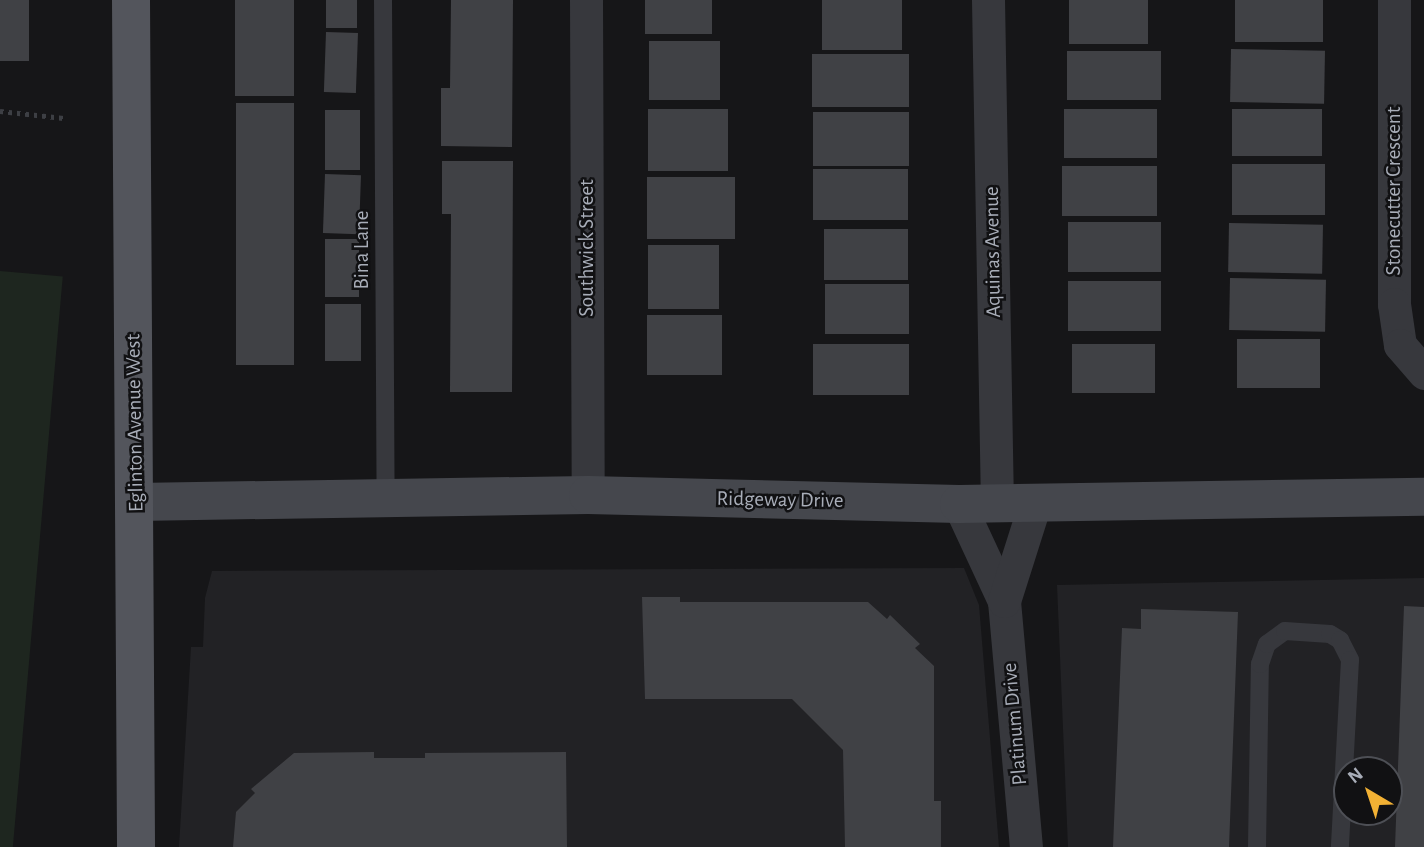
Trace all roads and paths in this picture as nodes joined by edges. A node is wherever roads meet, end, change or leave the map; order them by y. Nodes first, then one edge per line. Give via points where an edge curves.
1 (131, 0) edge
2 (383, 0) edge
3 (586, 0) edge
4 (988, 0) edge
5 (1394, 0) edge
6 (0, 111) edge
7 (64, 118) dead end
8 (1424, 373) edge
9 (588, 495) junction
10 (1424, 497) edge
11 (386, 499) junction
12 (136, 502) junction
13 (1035, 503) junction
14 (959, 504) junction
15 (998, 504) junction
16 (1004, 601) junction
17 (136, 847) edge
18 (1026, 847) edge
19 (1257, 847) edge
20 (1340, 847) edge

1 - 12 main road, Eglinton Avenue West
2 - 11 lane, Bina Lane
3 - 9 street, Southwick Street
4 - 15 street, Aquinas Avenue
5 - 8 street, Stonecutter Crescent via 1394,304 1400,345
6 - 7 path
9 - 11 street, Ridgeway Drive
9 - 14 street, Ridgeway Drive
10 - 13 street, Ridgeway Drive
11 - 12 street, Ridgeway Drive
12 - 17 main road, Eglinton Avenue West
13 - 15 street, Ridgeway Drive
13 - 16 street, Platinum Drive
14 - 15 street, Ridgeway Drive
14 - 16 street, Platinum Drive
16 - 18 street, Platinum Drive
19 - 20 lane via 1260,664 1267,643 1285,631 1330,634 1340,640 1350,660

